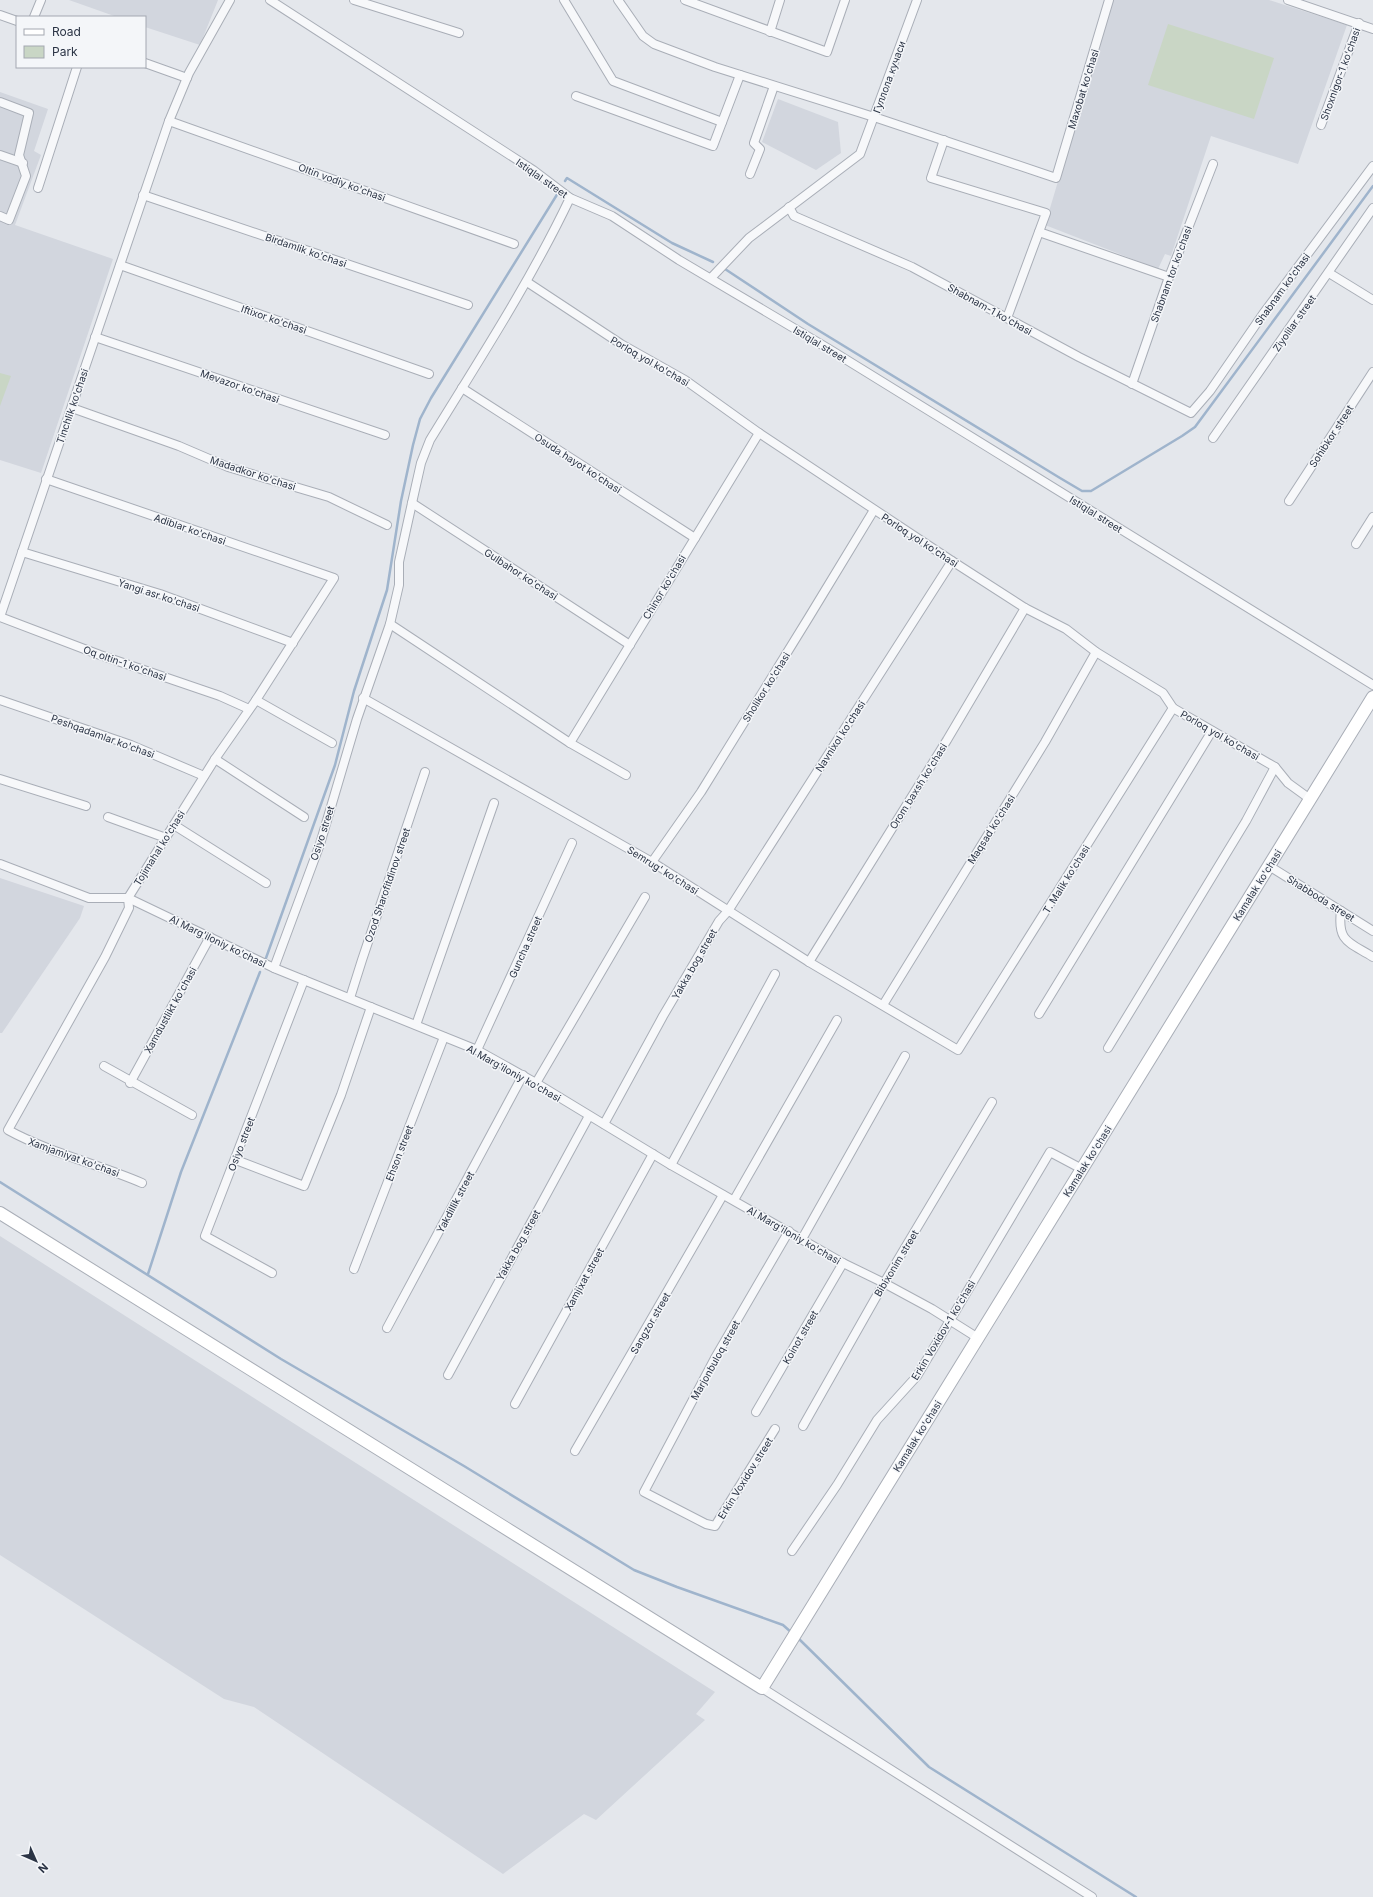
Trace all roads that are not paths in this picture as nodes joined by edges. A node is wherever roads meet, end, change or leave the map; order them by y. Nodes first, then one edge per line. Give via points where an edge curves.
1 (41, 0) edge
2 (230, 0) edge
3 (270, 0) edge
4 (354, 0) edge
5 (564, 0) edge
6 (618, 0) edge
7 (685, 0) edge
8 (780, 0) edge
9 (845, 0) edge
10 (917, 0) edge
11 (1109, 0) edge
12 (1288, 0) edge
13 (0, 15) edge
14 (34, 16) edge
15 (16, 21) edge
16 (1359, 24) junction
17 (1373, 29) edge
18 (770, 32) junction
19 (459, 33) dead end
20 (146, 63) edge
21 (77, 68) edge
22 (740, 75) junction
23 (187, 78) junction
24 (774, 86) junction
25 (576, 96) dead end
26 (0, 102) edge
27 (874, 117) junction
28 (169, 121) junction
29 (722, 122) junction
30 (1321, 125) dead end
31 (944, 140) junction
32 (0, 155) edge
33 (23, 163) junction
34 (1213, 164) dead end
35 (1373, 166) edge
36 (750, 174) dead end
37 (38, 188) dead end
38 (143, 195) junction
39 (570, 198) junction
40 (789, 207) junction
41 (1373, 208) edge
42 (0, 216) edge
43 (1038, 232) junction
44 (514, 244) dead end
45 (120, 265) junction
46 (1329, 273) junction
47 (1169, 277) junction
48 (710, 278) junction
49 (527, 282) junction
50 (1373, 300) edge
51 (468, 304) dead end
52 (1007, 318) junction
53 (95, 337) junction
54 (1373, 372) edge
55 (429, 374) dead end
56 (1132, 384) junction
57 (462, 388) junction
58 (72, 408) junction
59 (1191, 413) joint
60 (759, 433) junction
61 (385, 435) dead end
62 (1214, 438) dead end
63 (46, 479) junction
64 (1289, 501) dead end
65 (412, 503) junction
66 (874, 510) junction
67 (1373, 517) edge
68 (387, 525) dead end
69 (695, 538) junction
70 (1356, 544) dead end
71 (22, 552) junction
72 (952, 561) junction
73 (334, 578) joint
74 (1025, 608) junction
75 (0, 617) edge
76 (390, 624) junction
77 (293, 643) junction
78 (630, 645) junction
79 (1096, 652) junction
80 (1373, 685) edge
81 (1373, 697) edge
82 (363, 698) junction
83 (0, 700) edge
84 (256, 700) junction
85 (1173, 708) junction
86 (249, 709) junction
87 (1212, 731) junction
88 (332, 743) dead end
89 (570, 743) junction
90 (215, 759) junction
91 (1275, 767) junction
92 (425, 772) dead end
93 (626, 775) dead end
94 (204, 776) junction
95 (0, 779) edge
96 (1310, 799) junction
97 (494, 803) dead end
98 (86, 806) dead end
99 (108, 817) dead end
100 (304, 817) dead end
101 (174, 825) junction
102 (166, 838) junction
103 (572, 843) dead end
104 (652, 862) junction
105 (0, 864) edge
106 (1268, 866) junction
107 (266, 883) dead end
108 (645, 897) dead end
109 (128, 898) junction
110 (728, 911) junction
111 (1341, 911) junction
112 (1373, 931) edge
113 (210, 937) junction
114 (1373, 957) edge
115 (809, 962) junction
116 (274, 968) junction
117 (775, 974) dead end
118 (304, 980) junction
119 (350, 998) junction
120 (883, 1005) junction
121 (372, 1007) junction
122 (1039, 1014) dead end
123 (837, 1020) dead end
124 (416, 1025) junction
125 (444, 1037) junction
126 (1108, 1048) dead end
127 (477, 1050) junction
128 (958, 1050) joint
129 (905, 1056) dead end
130 (104, 1066) dead end
131 (523, 1075) junction
132 (130, 1083) junction
133 (536, 1083) junction
134 (992, 1102) dead end
135 (192, 1115) dead end
136 (589, 1116) junction
137 (604, 1124) junction
138 (8, 1130) joint
139 (653, 1154) junction
140 (236, 1160) junction
141 (671, 1164) junction
142 (1082, 1169) junction
143 (142, 1183) dead end
144 (723, 1195) junction
145 (734, 1200) junction
146 (0, 1213) edge
147 (789, 1231) junction
148 (802, 1239) junction
149 (843, 1263) junction
150 (354, 1269) dead end
151 (272, 1273) dead end
152 (884, 1283) junction
153 (950, 1320) junction
154 (387, 1328) dead end
155 (978, 1338) junction
156 (448, 1375) dead end
157 (515, 1404) dead end
158 (756, 1412) dead end
159 (802, 1426) dead end
160 (775, 1429) dead end
161 (575, 1451) dead end
162 (715, 1526) joint
163 (792, 1551) dead end
164 (762, 1688) junction
165 (1092, 1897) edge

1 - 14 street
2 - 23 street, Tinchlik ko'chasi
3 - 39 street, Istiqlal street via 533,170
4 - 19 street
5 - 29 street via 612,81
6 - 22 street via 643,36 654,44
7 - 18 street
8 - 18 street
9 - 18 street via 827,52
10 - 27 street, Гуллола кучаси
11 - 31 street, Maxobat ko'chasi via 1056,178
12 - 16 street
13 - 15 street
16 - 17 street
16 - 30 street, Shoxnigor-1 ko'chasi
20 - 23 street
21 - 37 street
22 - 24 street
22 - 29 street
23 - 28 street, Tinchlik ko'chasi
24 - 27 street
24 - 36 street via 754,143 760,149
25 - 29 street via 713,146
26 - 33 street via 29,113 19,155
27 - 31 street
27 - 40 street, Гуллола кучаси via 860,154
28 - 38 street, Tinchlik ko'chasi
28 - 44 street, Oltin vodiy ko'chasi
31 - 43 street via 931,178 1046,213
32 - 33 street
33 - 42 street via 26,176 9,220
34 - 47 street, Shabnam tor ko'chasi
35 - 59 street, Shabnam ko'chasi via 1263,314 1210,391
38 - 45 street, Tinchlik ko'chasi
38 - 51 street, Birdamlik ko'chasi
39 - 48 street, Istiqlal street via 612,216
39 - 49 street, Osiyo street
40 - 48 street via 750,238
40 - 52 street, Shabnam-1 ko'chasi via 794,216 912,267
41 - 46 street, Ziyolilar street
43 - 47 street
43 - 52 street
45 - 53 street, Tinchlik ko'chasi
45 - 55 street, Iftixor ko'chasi
46 - 50 street
46 - 62 street, Ziyolilar street
47 - 56 street, Shabnam tor ko'chasi
48 - 80 street, Istiqlal street
49 - 57 street, Osiyo street
49 - 60 street, Porloq yol ko'chasi via 620,344 685,380
52 - 56 street, Shabnam-1 ko'chasi
53 - 58 street, Tinchlik ko'chasi
53 - 61 street, Mevazor ko'chasi
54 - 64 street, Sohibkor street
56 - 59 street, Shabnam-1 ko'chasi
57 - 65 street, Osiyo street via 430,440 420,463
57 - 69 street, Osuda hayot ko'chasi
58 - 63 street, Tinchlik ko'chasi
58 - 68 street, Madadkor ko'chasi via 179,446 228,467 329,497
60 - 66 street, Porloq yol ko'chasi
60 - 69 street, Chinor ko'chasi
63 - 71 street, Tinchlik ko'chasi
63 - 73 street, Adiblar ko'chasi
65 - 76 street, Osiyo street via 399,562 399,585
65 - 78 street, Gulbahor ko'chasi
66 - 72 street, Porloq yol ko'chasi
66 - 104 street, Sholikor ko'chasi via 701,792
67 - 70 street
69 - 78 street, Chinor ko'chasi
71 - 75 street, Tinchlik ko'chasi
71 - 77 street, Yangi asr ko'chasi via 160,594
72 - 74 street, Porloq yol ko'chasi
72 - 110 street, Navnixol ko'chasi
73 - 77 street, Tojimahal ko'chasi
74 - 79 street, Porloq yol ko'chasi via 1066,629
74 - 115 street, Orom baxsh ko'chasi via 947,740
75 - 86 street, Oq oltin-1 ko'chasi via 220,696
76 - 82 street, Osiyo street
76 - 89 street
77 - 84 street, Tojimahal ko'chasi
78 - 89 street, Chinor ko'chasi
79 - 85 street, Porloq yol ko'chasi via 1163,693
79 - 120 street, Maqsad ko'chasi via 1045,742
81 - 96 main road, Kamalak ko'chasi
82 - 104 street, Semrug' ko'chasi
82 - 116 street, Osiyo street via 320,844
83 - 94 street, Peshqadamlar ko'chasi via 132,745
84 - 86 street, Tojimahal ko'chasi
84 - 88 street
85 - 87 street, Porloq yol ko'chasi
85 - 128 street, T. Malik ko'chasi
86 - 90 street, Tojimahal ko'chasi
87 - 91 street, Porloq yol ko'chasi
87 - 122 street
89 - 93 street
90 - 94 street, Tojimahal ko'chasi
90 - 100 street
91 - 96 street, Porloq yol ko'chasi via 1288,783
91 - 126 street via 1246,821
92 - 119 street, Ozod Sharofitdinov street
94 - 101 street, Tojimahal ko'chasi
95 - 98 street
96 - 106 main road, Kamalak ko'chasi
97 - 124 street
99 - 102 street
101 - 102 street, Tojimahal ko'chasi
101 - 107 street
102 - 109 street, Tojimahal ko'chasi
103 - 127 street, Guncha street
104 - 110 street, Semrug' ko'chasi
105 - 109 street, Al Marg'iloniy ko'chasi via 89,898
106 - 111 street, Shabboda street
106 - 142 main road, Kamalak ko'chasi
108 - 133 street
109 - 113 street, Al Marg'iloniy ko'chasi
109 - 138 street, Tojimahal ko'chasi via 129,908 105,957
110 - 115 street, Semrug' ko'chasi
110 - 137 street, Yakka bog street via 719,921 663,1016
111 - 112 street, Shabboda street
111 - 114 street via 1339,926 1342,935 1348,942
113 - 116 street, Al Marg'iloniy ko'chasi
113 - 132 street, Xamdustlikt ko'chasi
115 - 120 street, Semrug' ko'chasi
116 - 118 street, Al Marg'iloniy ko'chasi
117 - 141 street
118 - 119 street, Al Marg'iloniy ko'chasi
118 - 140 street, Osiyo street
119 - 121 street, Al Marg'iloniy ko'chasi
120 - 128 street, Semrug' ko'chasi
121 - 124 street, Al Marg'iloniy ko'chasi
121 - 140 street via 341,1095 304,1186
123 - 145 street
124 - 125 street, Al Marg'iloniy ko'chasi
125 - 127 street, Al Marg'iloniy ko'chasi
125 - 150 street, Ehson street
127 - 131 street, Al Marg'iloniy ko'chasi
129 - 148 street
130 - 132 street
131 - 133 street, Al Marg'iloniy ko'chasi
131 - 154 street, Yakdillik street
132 - 135 street
133 - 136 street, Al Marg'iloniy ko'chasi
134 - 152 street, Bibixonim street
136 - 137 street, Al Marg'iloniy ko'chasi
136 - 156 street, Yakka bog street
137 - 139 street, Al Marg'iloniy ko'chasi
138 - 143 street, Xamjamiyat ko'chasi via 30,1142
139 - 141 street, Al Marg'iloniy ko'chasi
139 - 157 street, Xamjixat street
140 - 151 street, Osiyo street via 205,1236
141 - 144 street, Al Marg'iloniy ko'chasi
142 - 153 street, Erkin Voxidov-1 ko'chasi via 1050,1152
142 - 155 main road, Kamalak ko'chasi
144 - 145 street, Al Marg'iloniy ko'chasi
144 - 161 street, Sangzor street
145 - 147 street, Al Marg'iloniy ko'chasi
146 - 164 main road
147 - 148 street, Al Marg'iloniy ko'chasi
147 - 162 street, Marjonbuloq street via 715,1358 644,1492 706,1524
148 - 149 street, Al Marg'iloniy ko'chasi
149 - 152 street, Al Marg'iloniy ko'chasi
149 - 158 street, Koinot street
152 - 153 street, Al Marg'iloniy ko'chasi
152 - 159 street, Bibixonim street
153 - 155 street, Al Marg'iloniy ko'chasi
153 - 163 street, Erkin Voxidov-1 ko'chasi via 918,1376 877,1420
155 - 164 main road, Kamalak ko'chasi
160 - 162 street, Erkin Voxidov street
164 - 165 street

